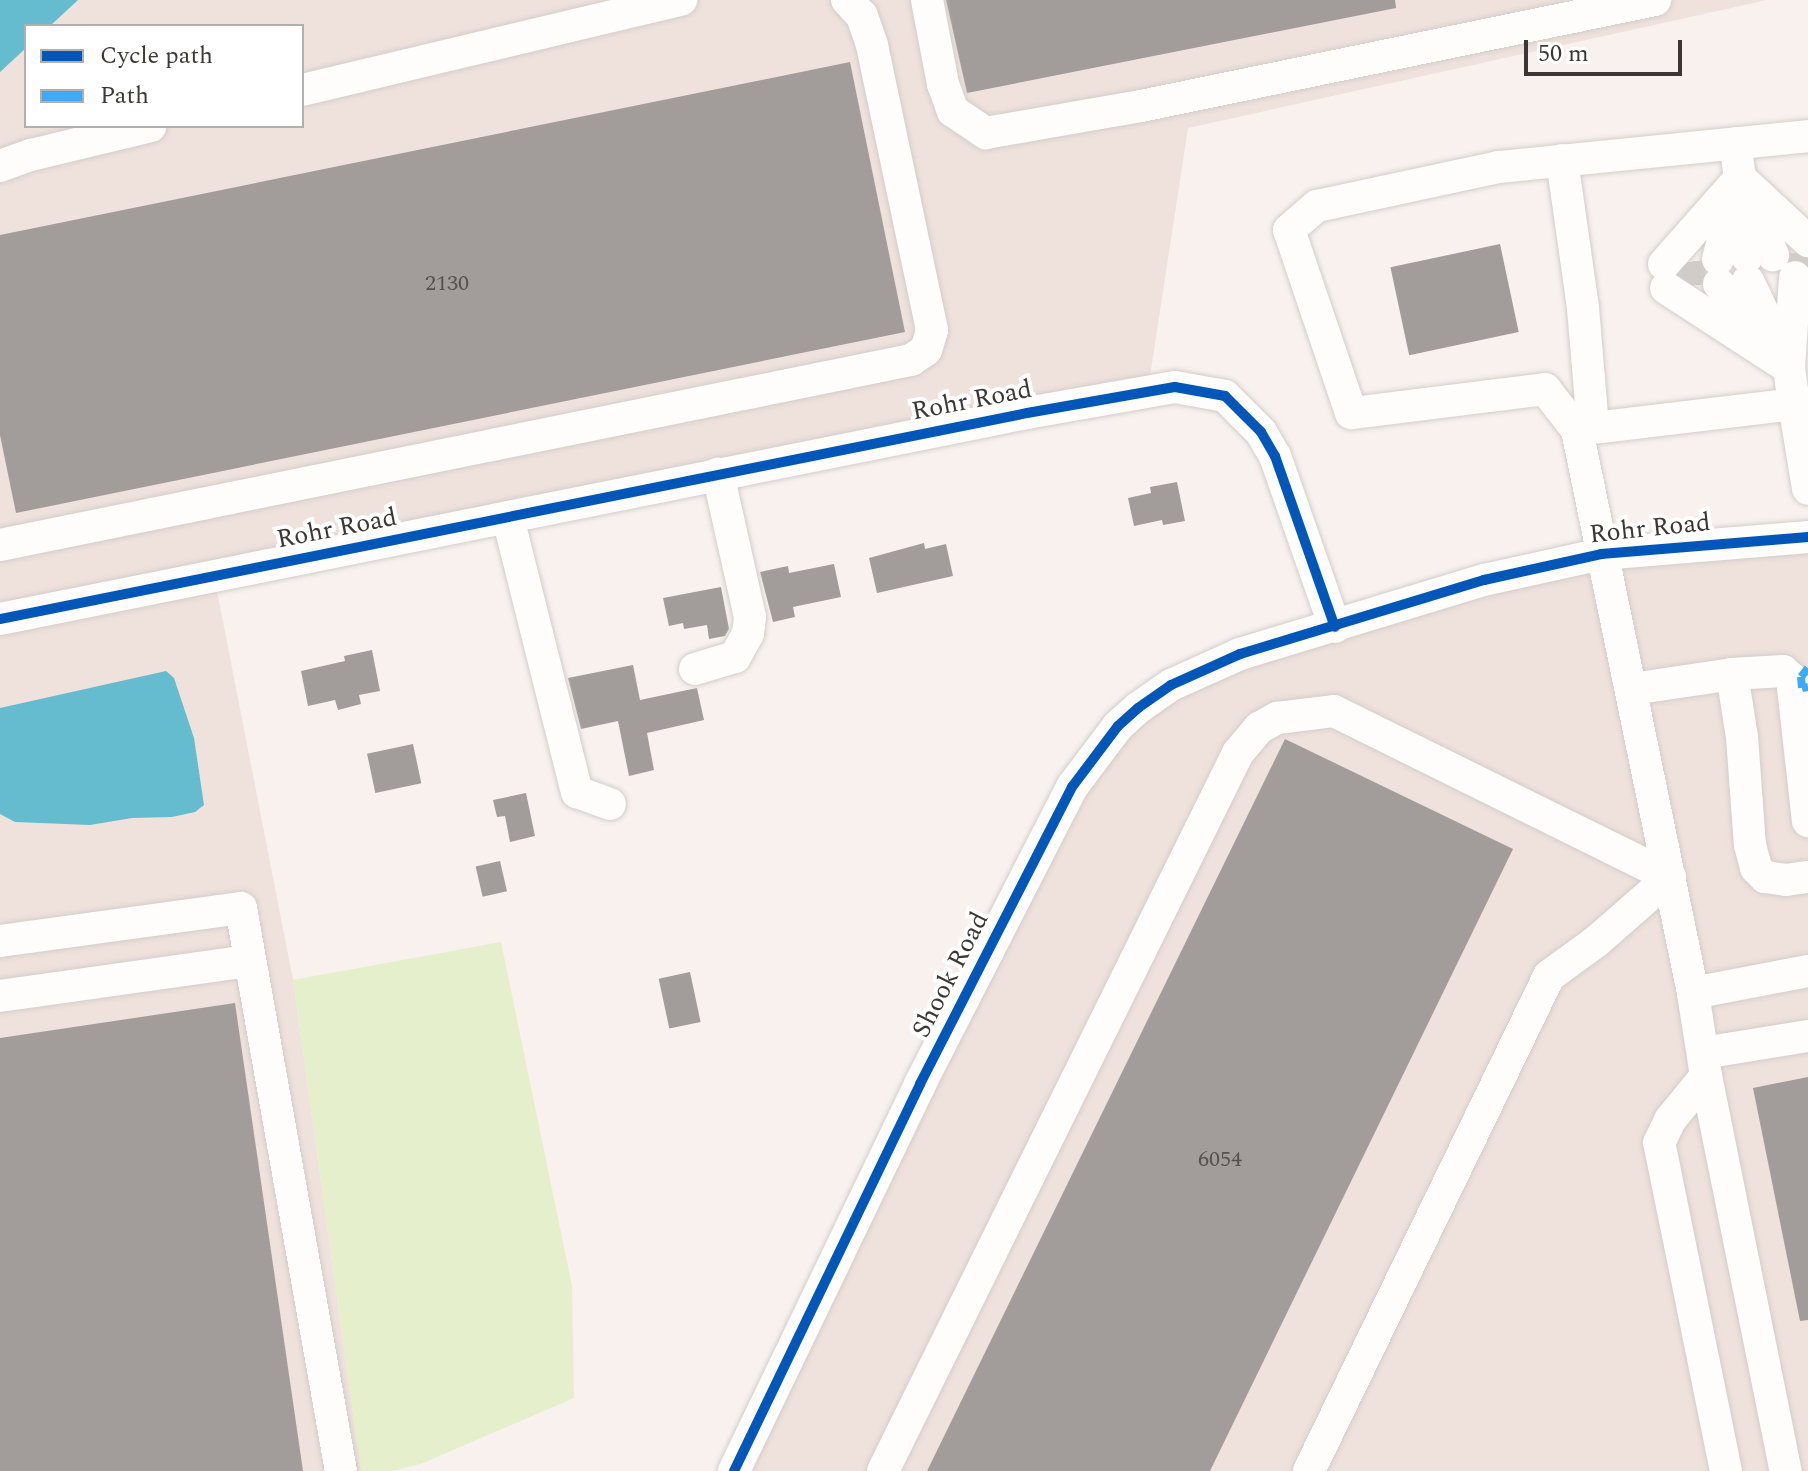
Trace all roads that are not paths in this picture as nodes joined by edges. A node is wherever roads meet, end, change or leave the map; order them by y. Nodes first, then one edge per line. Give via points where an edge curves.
1 (681, 0) edge
2 (847, 0) edge
3 (927, 0) edge
4 (1655, 0) edge
5 (304, 90) edge
6 (143, 128) edge
7 (1808, 136) edge
8 (1735, 143) junction
9 (1562, 160) junction
10 (0, 166) edge
11 (1740, 178) junction
12 (1737, 268) edge
13 (1808, 311) tunnel mouth
14 (1789, 368) junction
15 (1794, 404) junction
16 (1585, 429) junction
17 (718, 474) junction
18 (1808, 489) edge
19 (508, 518) junction
20 (1808, 537) edge
21 (0, 545) edge
22 (1601, 554) junction
23 (0, 619) edge
24 (1335, 627) junction
25 (695, 669) dead end
26 (1732, 674) junction
27 (1632, 689) junction
28 (610, 804) dead end
29 (1808, 821) edge
30 (1670, 877) junction
31 (1808, 877) edge
32 (0, 941) edge
33 (250, 961) junction
34 (1808, 971) edge
35 (1693, 993) junction
36 (0, 996) edge
37 (1808, 1036) edge
38 (1704, 1064) junction
39 (341, 1471) edge
40 (734, 1471) edge
41 (883, 1471) edge
42 (1309, 1471) edge
43 (1726, 1471) edge
44 (1786, 1471) edge

1 - 5 street
2 - 21 street via 862,16 872,45 932,330 926,350 911,360
3 - 4 street via 953,111 986,133
6 - 10 street
7 - 8 street
8 - 9 street
8 - 11 street
9 - 16 street via 1583,308
9 - 16 street via 1499,167 1330,202 1317,206 1289,230 1351,413 1545,389
11 - 12 street
11 - 12 street
11 - 12 street
12 - 14 street
12 - 14 street
12 - 14 street
13 - 14 street
14 - 15 street
15 - 16 street
15 - 18 street
16 - 22 street
17 - 19 street, Rohr Road
17 - 24 street, Rohr Road via 1148,389 1200,389 1225,396 1261,432 1275,456
17 - 25 street via 750,617 748,634 735,657
19 - 23 street, Rohr Road
19 - 28 street via 577,792
20 - 22 street, Rohr Road
22 - 24 street, Rohr Road via 1484,580
22 - 27 street
24 - 40 street, Shook Road via 1240,654 1171,685 1118,726 1086,767 920,1084
26 - 27 street
26 - 29 street via 1783,671 1792,679
26 - 31 street via 1756,868 1765,877
27 - 30 street
30 - 35 street
30 - 41 street via 1334,711 1277,718 1259,728 1238,753
30 - 42 street via 1549,976
32 - 33 street via 241,908
33 - 36 street
33 - 39 street
34 - 35 street
35 - 38 street
37 - 38 street
38 - 43 street via 1659,1143
38 - 44 street

